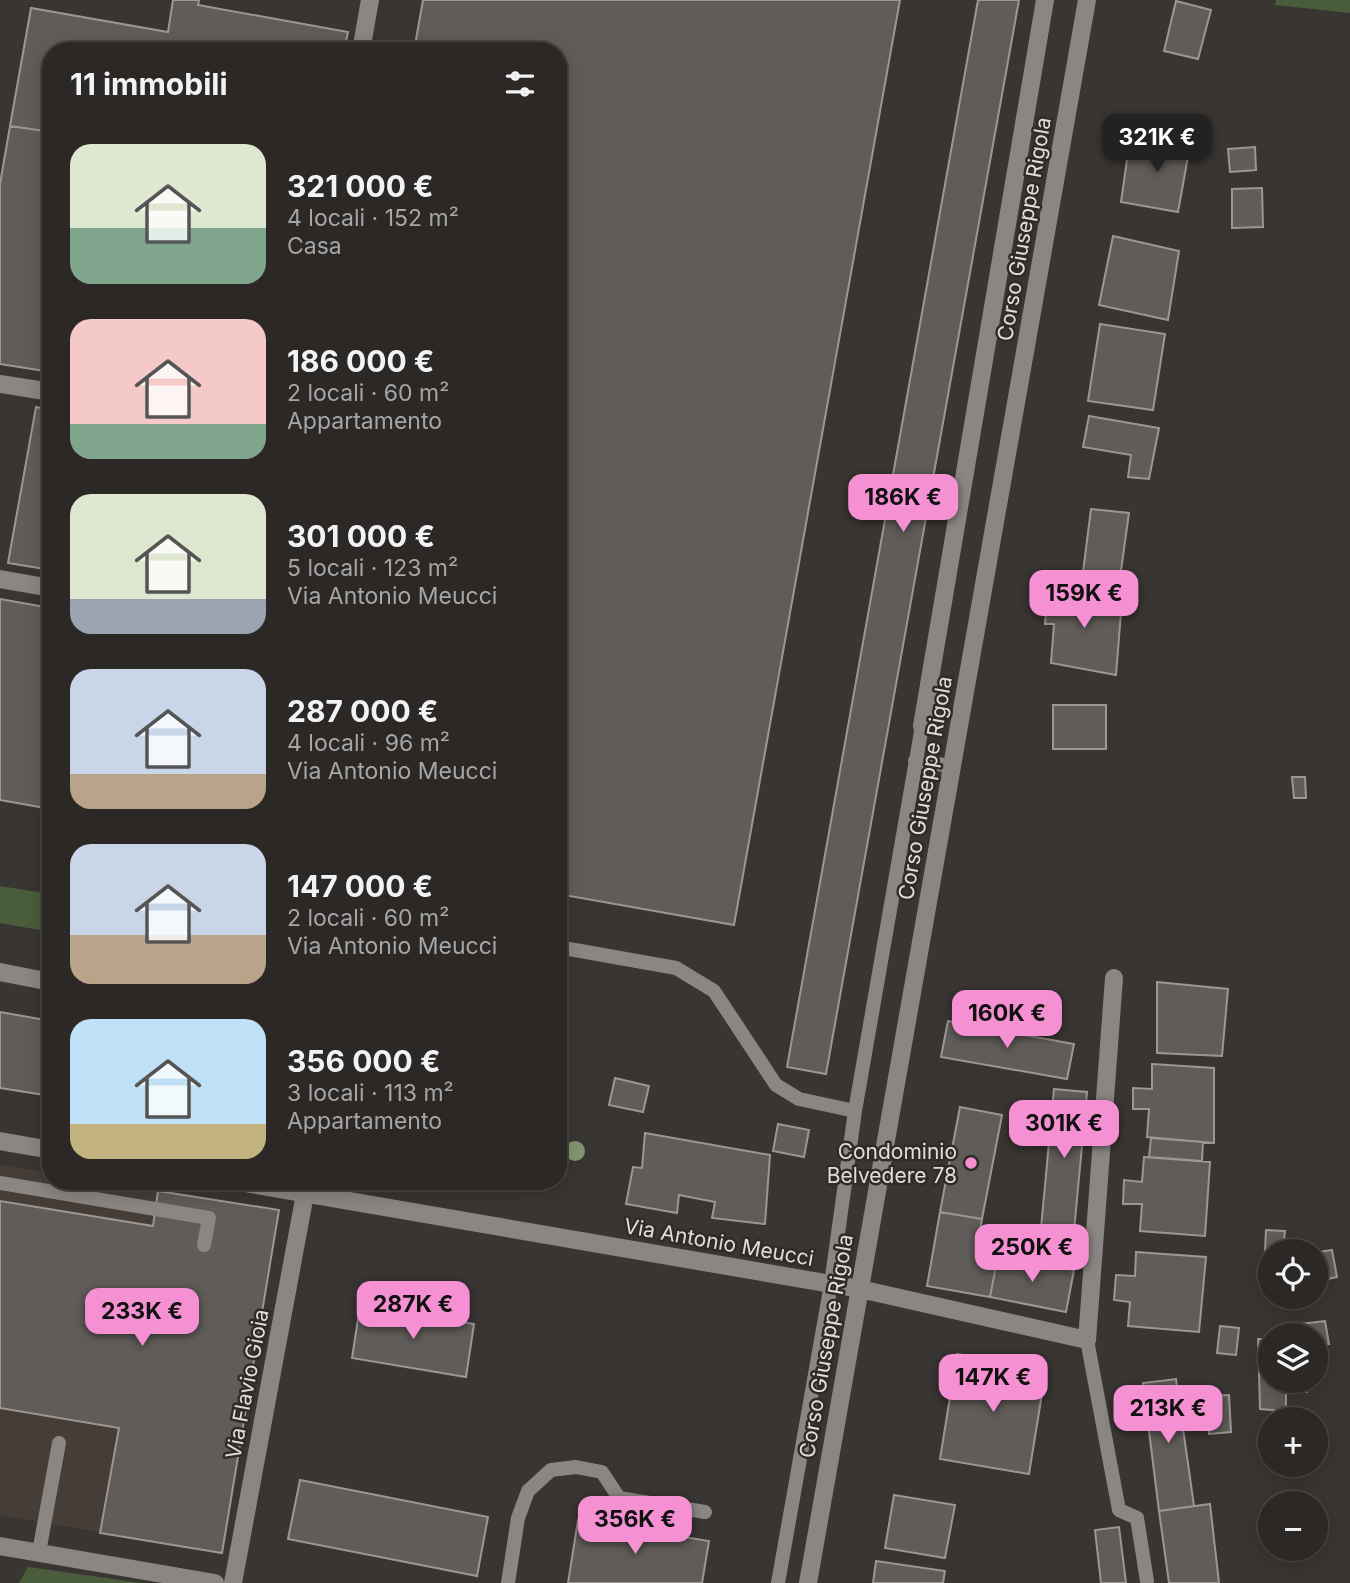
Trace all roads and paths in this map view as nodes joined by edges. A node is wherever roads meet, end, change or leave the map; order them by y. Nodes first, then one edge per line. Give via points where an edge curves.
1 (370, 0) edge
2 (1045, 0) edge
3 (1087, 0) edge
4 (363, 42) edge
5 (0, 384) edge
6 (42, 391) edge
7 (0, 579) edge
8 (42, 586) edge
9 (922, 726) joint
10 (915, 761) junction
11 (952, 766) junction
12 (567, 949) edge
13 (0, 972) edge
14 (1114, 978) dead end
15 (42, 980) edge
16 (855, 1111) junction
17 (0, 1141) edge
18 (42, 1148) edge
19 (0, 1183) edge
20 (283, 1190) edge
21 (305, 1194) junction
22 (204, 1245) dead end
23 (831, 1284) junction
24 (860, 1289) junction
25 (1087, 1340) junction
26 (59, 1443) dead end
27 (705, 1512) dead end
28 (0, 1546) edge
29 (39, 1552) junction
30 (1147, 1581) dead end
31 (215, 1583) edge
32 (233, 1583) edge
33 (508, 1583) edge
34 (778, 1583) edge
35 (808, 1583) edge

1 - 4 street
2 - 9 street
3 - 11 street, Corso Giuseppe Rigola
5 - 6 street
7 - 8 street
9 - 10 lane
10 - 11 lane
10 - 16 lane
11 - 24 street, Corso Giuseppe Rigola
12 - 16 lane via 676,968 714,991 776,1085 799,1099
13 - 15 street
14 - 25 street
16 - 23 lane
17 - 18 street
19 - 22 lane via 209,1218
20 - 21 street, Via Antonio Meucci
21 - 23 street, Via Antonio Meucci
21 - 32 street, Via Flavio Gioia
23 - 24 street, Via Antonio Meucci
23 - 34 lane
24 - 25 street, Via Antonio Meucci
24 - 35 street, Corso Giuseppe Rigola
25 - 30 lane via 1119,1510 1137,1518
26 - 29 lane
27 - 33 lane via 619,1498 602,1472 576,1467 551,1470 528,1491 518,1518
28 - 29 street
29 - 31 street

